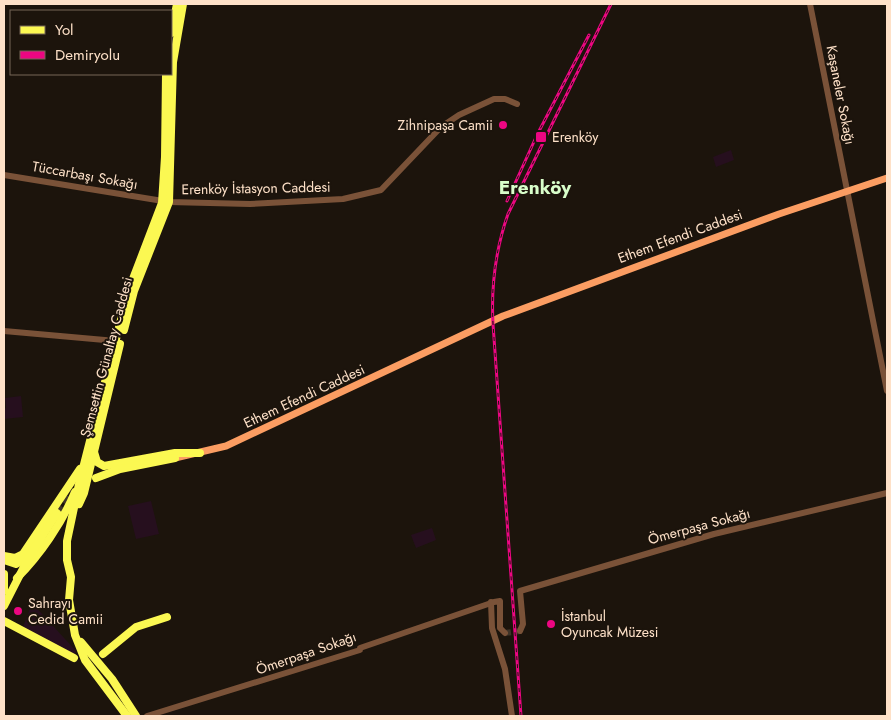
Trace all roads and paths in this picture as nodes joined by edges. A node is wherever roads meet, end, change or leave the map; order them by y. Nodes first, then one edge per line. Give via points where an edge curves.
1 (177, 4) edge
2 (183, 4) edge
3 (810, 4) edge
4 (172, 28) edge
5 (166, 75) edge
6 (517, 104) dead end
7 (4, 175) edge
8 (887, 178) edge
9 (848, 192) junction
10 (166, 202) junction
11 (4, 331) edge
12 (116, 341) junction
13 (887, 391) edge
14 (94, 450) junction
15 (200, 452) junction
16 (86, 458) junction
17 (175, 458) joint
18 (96, 478) dead end
19 (79, 484) junction
20 (69, 486) junction
21 (84, 493) junction
22 (887, 493) edge
23 (57, 513) tunnel mouth
24 (75, 513) junction
25 (30, 555) junction
26 (4, 558) edge
27 (4, 574) edge
28 (17, 578) junction
29 (4, 591) edge
30 (491, 602) junction
31 (4, 606) edge
32 (167, 617) dead end
33 (4, 621) edge
34 (72, 625) junction
35 (520, 632) dead end
36 (506, 633) dead end
37 (103, 654) dead end
38 (74, 658) dead end
39 (127, 716) edge
40 (136, 716) edge
41 (147, 716) edge
42 (512, 716) edge

1 - 4 main road
2 - 10 main road, Şemsettin Günaltay Caddesi via 173,60
3 - 9 street, Kaşaneler Sokağı
5 - 10 main road, Şemsettin Günaltay Caddesi
6 - 10 street, Erenköy İstasyon Caddesi via 496,98 443,125 377,192 305,202
7 - 10 street, Tüccarbaşı Sokağı
8 - 9 main road, Ethem Efendi Caddesi
9 - 13 street, Kaşaneler Sokağı
9 - 15 main road, Ethem Efendi Caddesi via 773,216 503,316 221,448
10 - 12 main road, Şemsettin Günaltay Caddesi via 130,284
10 - 14 main road, Şemsettin Günaltay Caddesi via 133,294
11 - 12 street
12 - 16 main road, Şemsettin Günaltay Caddesi
14 - 15 main road via 96,461 104,466 175,453
14 - 21 main road, Şemsettin Günaltay Caddesi
15 - 17 main road, Ethem Efendi Caddesi
16 - 19 main road, Şemsettin Günaltay Caddesi
16 - 20 main road
17 - 18 main road via 120,469
19 - 20 main road
19 - 21 main road
19 - 24 main road
19 - 28 main road via 31,564
20 - 26 main road via 22,554
21 - 24 main road, Şemsettin Günaltay Caddesi
22 - 35 street, Ömerpaşa Sokağı via 714,534 520,591 523,625
23 - 25 main road
24 - 34 main road via 67,551
25 - 26 main road via 18,564
25 - 28 main road
27 - 29 main road
28 - 31 main road
30 - 36 street, Ömerpaşa Sokağı via 500,600 500,628
30 - 41 street, Ömerpaşa Sokağı via 360,650
30 - 42 street via 492,630 506,672
32 - 37 main road via 136,627
33 - 38 main road
34 - 39 main road via 85,660
34 - 40 main road via 78,639 112,679

